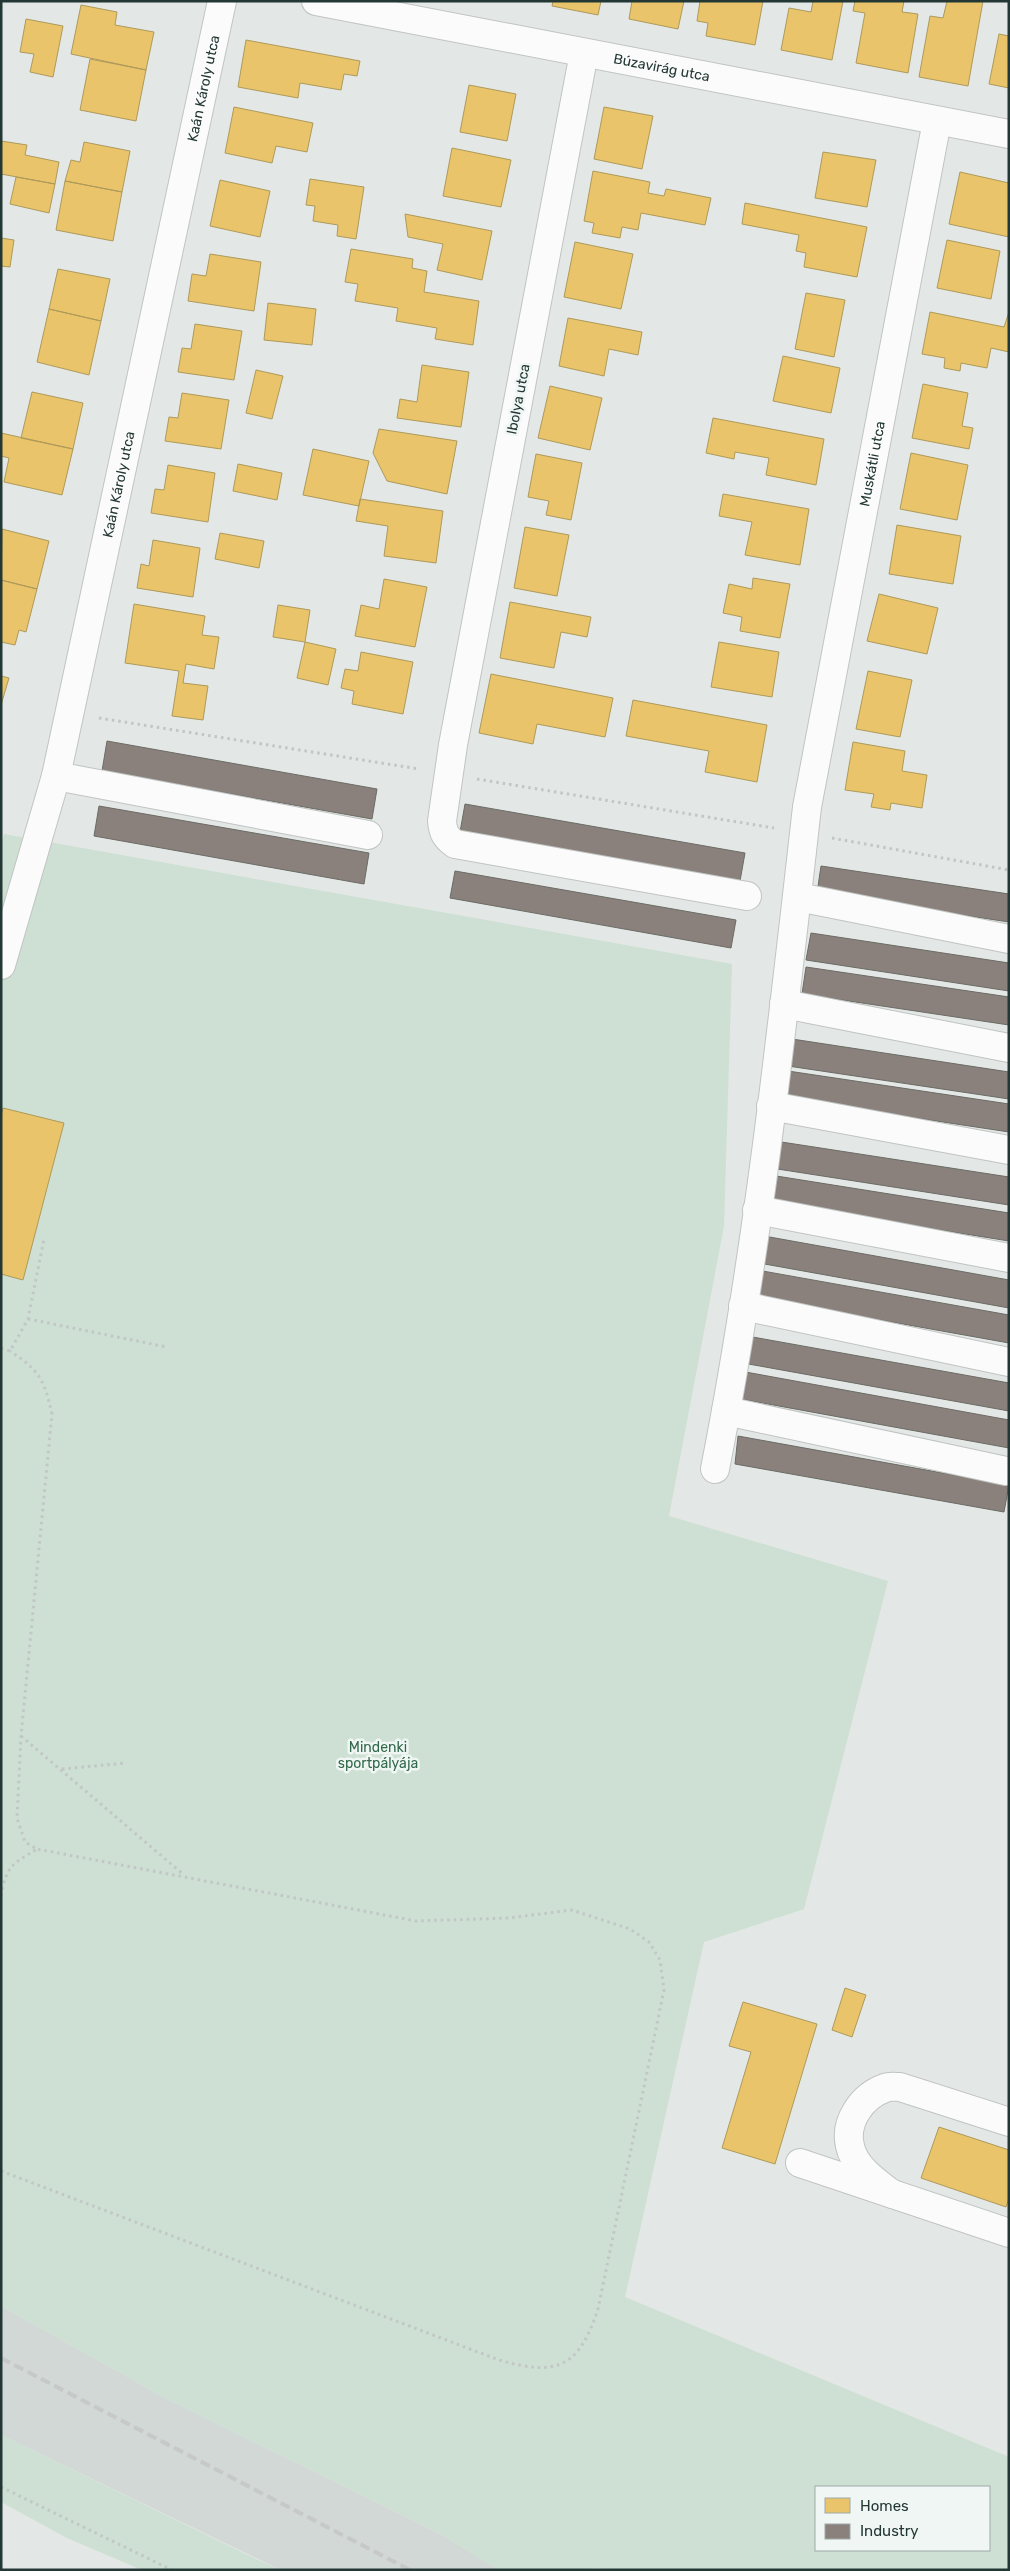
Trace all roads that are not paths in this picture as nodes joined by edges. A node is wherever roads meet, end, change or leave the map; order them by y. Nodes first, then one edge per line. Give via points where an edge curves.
1 (222, 1) edge
2 (316, 1) edge
3 (584, 53) junction
4 (937, 121) junction
5 (1009, 134) edge
6 (56, 776) junction
7 (368, 835) dead end
8 (747, 896) dead end
9 (798, 897) junction
10 (1009, 939) edge
11 (1, 965) edge
12 (784, 1004) junction
13 (1009, 1048) edge
14 (771, 1106) junction
15 (1009, 1150) edge
16 (757, 1210) junction
17 (1009, 1258) edge
18 (743, 1306) junction
19 (1009, 1362) edge
20 (726, 1411) junction
21 (715, 1469) dead end
22 (1006, 1471) dead end
23 (1009, 2122) edge
24 (800, 2163) dead end
25 (892, 2194) junction
26 (1009, 2233) edge

1 - 6 street, Kaán Károly utca
2 - 3 street, Búzavirág utca
3 - 4 street, Búzavirág utca
3 - 8 street, Ibolya utca via 453,745 442,820 446,838 455,844
4 - 5 street, Búzavirág utca
4 - 9 street, Muskátli utca via 805,820
6 - 7 street
6 - 11 street, Kaán Károly utca
9 - 10 street
9 - 12 street, Muskátli utca
12 - 13 street
12 - 14 street, Muskátli utca
14 - 15 street
14 - 16 street, Muskátli utca
16 - 17 street
16 - 18 street, Muskátli utca
18 - 19 street
18 - 20 street, Muskátli utca
20 - 21 street, Muskátli utca
20 - 22 street
23 - 25 street via 900,2087 886,2087 856,2110 850,2127 850,2146 858,2164
24 - 25 street
25 - 26 street

